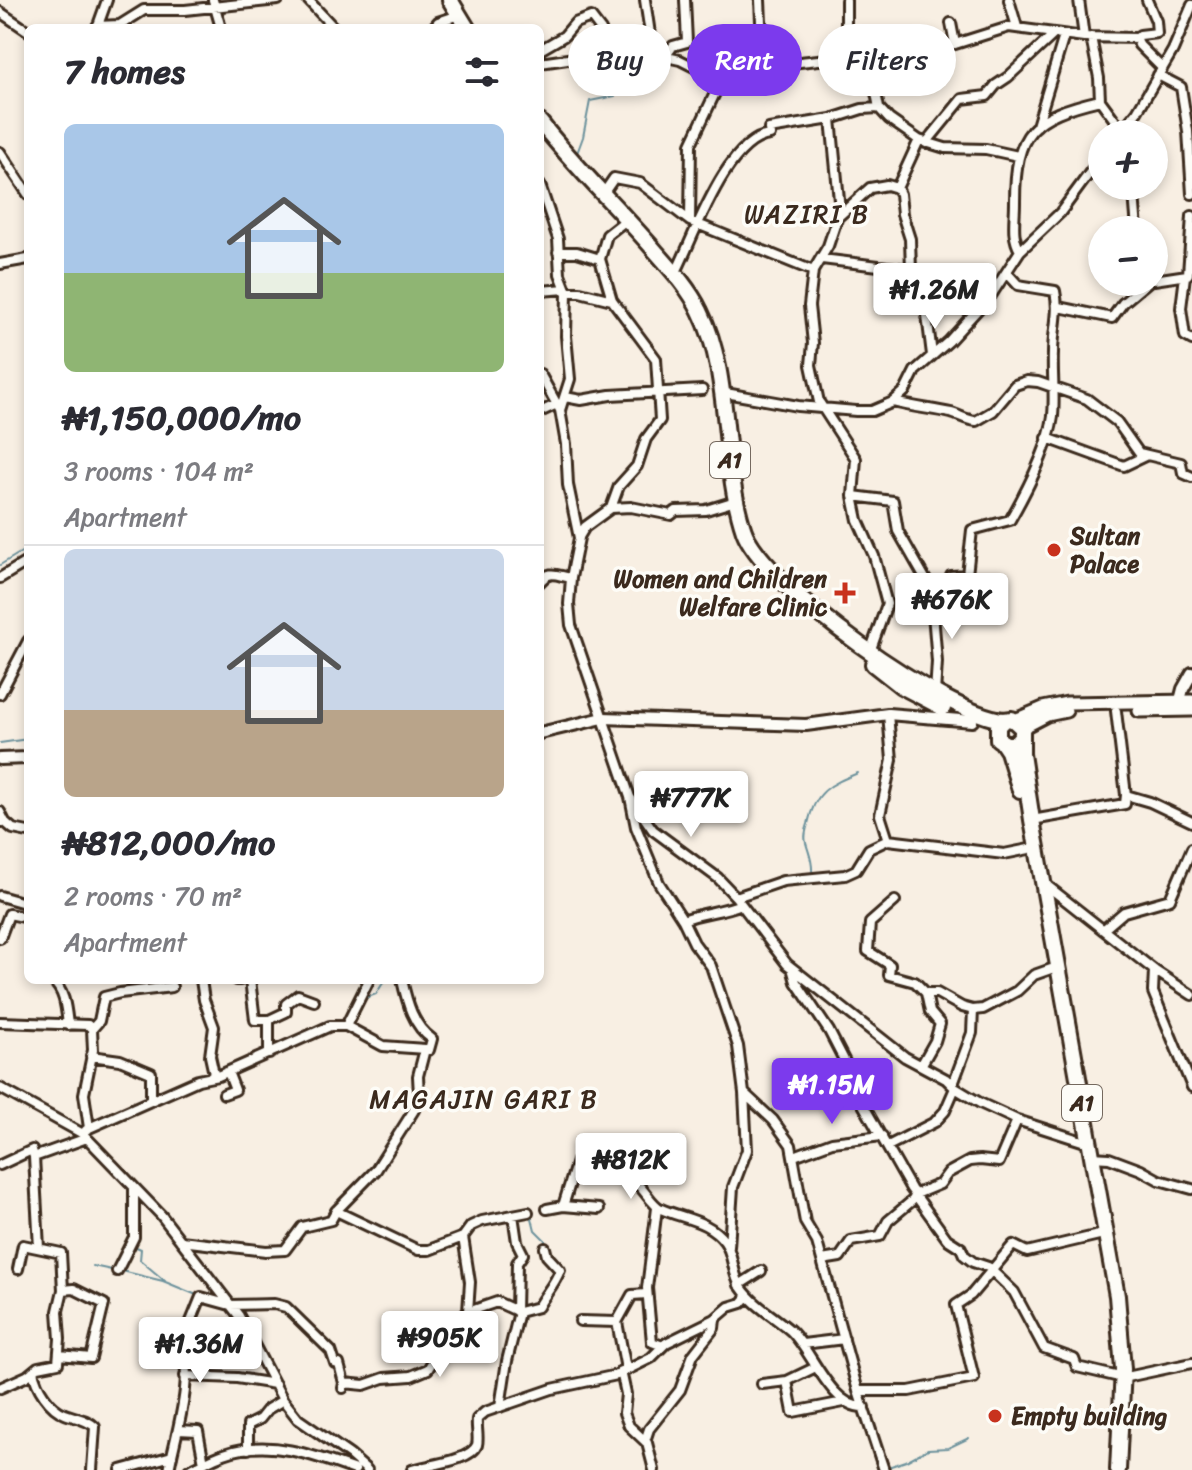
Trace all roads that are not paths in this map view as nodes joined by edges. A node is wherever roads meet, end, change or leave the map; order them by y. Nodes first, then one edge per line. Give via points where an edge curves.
1 (107, 0) edge
2 (278, 0) edge
3 (308, 0) edge
4 (450, 0) edge
5 (645, 0) edge
6 (685, 0) edge
7 (760, 0) edge
8 (846, 0) edge
9 (1009, 0) edge
10 (1079, 0) edge
11 (1147, 0) edge
12 (213, 3) edge
13 (1192, 5) edge
14 (0, 12) edge
15 (461, 14) edge
16 (98, 24) edge
17 (122, 24) edge
18 (220, 24) edge
19 (330, 24) edge
20 (436, 24) edge
21 (574, 24) edge
22 (596, 24) edge
23 (649, 24) edge
24 (761, 24) edge
25 (846, 24) edge
26 (1189, 24) edge
27 (1017, 27) junction
28 (24, 28) edge
29 (568, 31) edge
30 (1054, 34) junction
31 (1064, 36) junction
32 (1087, 37) junction
33 (1137, 38) junction
34 (956, 44) edge
35 (544, 48) edge
36 (671, 49) edge
37 (568, 59) edge
38 (544, 62) edge
39 (1160, 71) junction
40 (1181, 87) junction
41 (1192, 91) edge
42 (714, 96) edge
43 (877, 96) edge
44 (1100, 100) junction
45 (879, 108) junction
46 (831, 119) junction
47 (1112, 120) edge
48 (1130, 120) edge
49 (1037, 126) junction
50 (544, 127) edge
51 (544, 138) edge
52 (922, 141) junction
53 (1018, 156) junction
54 (2, 157) edge
55 (1088, 181) edge
56 (897, 188) junction
57 (24, 189) edge
58 (603, 194) junction
59 (1192, 194) edge
60 (544, 196) edge
61 (839, 216) junction
62 (1192, 216) edge
63 (693, 222) junction
64 (621, 224) junction
65 (1020, 251) junction
66 (558, 252) junction
67 (600, 259) junction
68 (822, 259) junction
69 (24, 260) edge
70 (0, 264) edge
71 (911, 270) junction
72 (813, 271) junction
73 (675, 274) junction
74 (1008, 274) junction
75 (1188, 275) edge
76 (1168, 278) edge
77 (544, 291) edge
78 (567, 291) junction
79 (1130, 296) edge
80 (612, 300) junction
81 (1059, 307) junction
82 (1192, 340) edge
83 (932, 355) junction
84 (544, 382) edge
85 (1055, 386) junction
86 (702, 390) dead end
87 (660, 392) junction
88 (720, 392) junction
89 (565, 397) junction
90 (893, 402) junction
91 (557, 407) junction
92 (823, 409) junction
93 (544, 411) edge
94 (1047, 438) junction
95 (1146, 456) junction
96 (1192, 477) edge
97 (853, 496) junction
98 (729, 503) junction
99 (611, 508) junction
100 (579, 538) junction
101 (24, 563) edge
102 (544, 577) edge
103 (0, 578) edge
104 (571, 578) junction
105 (931, 589) junction
106 (24, 649) edge
107 (870, 652) junction
108 (1192, 673) edge
109 (935, 693) junction
110 (0, 694) edge
111 (1187, 704) edge
112 (1116, 711) junction
113 (888, 714) junction
114 (603, 718) junction
115 (972, 721) junction
116 (1016, 726) junction
117 (544, 732) edge
118 (999, 738) junction
119 (24, 758) edge
120 (0, 759) edge
121 (1126, 795) junction
122 (630, 797) junction
123 (0, 812) edge
124 (1032, 820) junction
125 (3, 822) edge
126 (1192, 822) edge
127 (24, 831) edge
128 (888, 840) junction
129 (1192, 848) edge
130 (1029, 849) junction
131 (1044, 884) junction
132 (0, 896) edge
133 (739, 900) junction
134 (895, 901) dead end
135 (24, 903) edge
136 (24, 917) edge
137 (683, 920) junction
138 (1103, 930) junction
139 (0, 938) edge
140 (792, 968) junction
141 (1051, 969) junction
142 (1154, 970) junction
143 (57, 984) edge
144 (202, 984) edge
145 (250, 984) edge
146 (367, 984) edge
147 (403, 984) edge
148 (172, 987) dead end
149 (926, 993) junction
150 (1192, 995) edge
151 (314, 1001) dead end
152 (973, 1010) junction
153 (269, 1020) junction
154 (0, 1022) edge
155 (68, 1025) junction
156 (346, 1026) junction
157 (92, 1029) junction
158 (425, 1049) junction
159 (268, 1053) junction
160 (91, 1056) junction
161 (1192, 1059) edge
162 (1182, 1063) junction
163 (922, 1064) junction
164 (228, 1072) junction
165 (211, 1076) junction
166 (954, 1086) junction
167 (1192, 1087) edge
168 (0, 1088) edge
169 (744, 1093) junction
170 (224, 1094) dead end
171 (151, 1101) junction
172 (1017, 1120) junction
173 (86, 1133) junction
174 (882, 1136) junction
175 (1082, 1141) junction
176 (888, 1146) junction
177 (34, 1155) junction
178 (794, 1156) junction
179 (1091, 1157) junction
180 (0, 1165) edge
181 (134, 1188) junction
182 (1192, 1189) edge
183 (916, 1194) junction
184 (563, 1206) junction
185 (657, 1208) junction
186 (547, 1209) dead end
187 (599, 1209) dead end
188 (336, 1211) junction
189 (528, 1212) dead end
190 (513, 1215) junction
191 (1099, 1235) junction
192 (463, 1237) junction
193 (181, 1241) junction
194 (39, 1248) junction
195 (545, 1248) dead end
196 (729, 1248) junction
197 (822, 1260) junction
198 (18, 1269) dead end
199 (117, 1271) dead end
200 (761, 1271) dead end
201 (739, 1285) junction
202 (63, 1290) junction
203 (647, 1294) junction
204 (748, 1296) junction
205 (230, 1305) junction
206 (468, 1312) junction
207 (518, 1312) junction
208 (715, 1319) junction
209 (580, 1321) dead end
210 (617, 1322) junction
211 (844, 1339) junction
212 (803, 1344) junction
213 (663, 1346) junction
214 (59, 1355) junction
215 (1192, 1363) edge
216 (816, 1367) junction
217 (624, 1370) junction
218 (33, 1371) junction
219 (185, 1376) junction
220 (1119, 1377) junction
221 (787, 1381) junction
222 (275, 1384) junction
223 (762, 1384) dead end
224 (0, 1388) edge
225 (858, 1391) junction
226 (283, 1400) junction
227 (844, 1402) junction
228 (500, 1407) junction
229 (864, 1407) junction
230 (178, 1430) junction
231 (645, 1441) junction
232 (248, 1449) junction
233 (172, 1456) junction
234 (204, 1463) junction
235 (883, 1467) edge
236 (92, 1470) edge
237 (121, 1470) edge
238 (169, 1470) edge
239 (189, 1470) edge
240 (355, 1470) edge
241 (367, 1470) edge
242 (412, 1470) edge
243 (654, 1470) edge
244 (1108, 1470) edge
245 (1118, 1470) edge

1 - 16 street
2 - 12 street
3 - 19 street
4 - 15 highway
5 - 23 street
6 - 36 street via 687,42
7 - 24 street
8 - 25 street
9 - 27 street
10 - 32 street
11 - 33 street via 1157,33
12 - 17 street via 185,10 144,10
12 - 18 street
13 - 26 street
14 - 28 street
15 - 20 street
21 - 22 street via 591,17
26 - 39 street
27 - 30 street
27 - 34 street
29 - 35 street
30 - 31 street
30 - 52 street via 987,96 957,102 944,124
31 - 32 street
31 - 49 street
32 - 33 street
32 - 44 street
33 - 39 street
37 - 38 street
39 - 40 street
39 - 48 street
40 - 41 street
40 - 59 street
42 - 63 street via 691,144
43 - 45 street
44 - 47 street
44 - 49 street via 1058,111
45 - 46 street
45 - 52 street
46 - 61 street
46 - 63 street via 769,129 770,135 754,140 728,167
49 - 53 street
50 - 58 highway, A1
51 - 64 highway, A1
52 - 53 street
52 - 56 street
53 - 65 street via 1013,238
54 - 57 street
55 - 65 street
56 - 61 street via 870,188
56 - 71 street via 910,239
58 - 63 street via 614,178 640,183
58 - 73 highway, A1
60 - 66 street
61 - 68 street
62 - 75 street
63 - 72 street
63 - 73 street
64 - 67 street via 607,235
64 - 98 highway, A1 via 679,293 698,326 715,392
65 - 74 street
66 - 67 street
66 - 78 street
67 - 80 street
68 - 71 street
68 - 72 street
69 - 70 street
71 - 83 street via 924,302
72 - 92 street via 811,365
73 - 88 highway, A1 via 706,325
74 - 81 street via 1018,285 1055,291
74 - 83 street
75 - 76 street
75 - 82 street via 1181,308 1185,336
77 - 78 street
78 - 80 street
78 - 89 street via 570,379
79 - 81 street via 1112,318
80 - 87 street via 656,359
81 - 85 street
83 - 90 street
84 - 91 street
85 - 90 street via 1027,381 1015,385 993,411 976,421
85 - 94 street
85 - 95 street via 1087,399 1117,422 1136,451
86 - 87 street
87 - 89 street
87 - 99 street via 660,420
88 - 92 street
88 - 107 highway, A1 via 738,506 756,554
89 - 91 street
90 - 92 street via 872,411
91 - 93 street
91 - 100 street
92 - 97 street via 856,459
94 - 95 street via 1124,466
94 - 105 street via 1010,520 974,528 967,575 953,575 947,588
95 - 96 street via 1181,463 1183,473
97 - 105 street via 893,501 898,531
97 - 107 street via 887,604
98 - 99 street via 671,515
98 - 115 highway, A1 via 749,555 778,588 901,686
99 - 100 street
100 - 104 street
101 - 103 street
102 - 104 street via 551,573
104 - 114 street via 574,639
105 - 109 street
106 - 110 street
107 - 109 highway, A1
108 - 111 street
109 - 116 highway, A1
111 - 112 main road
111 - 116 main road via 1067,703 1043,708
112 - 116 main road via 1056,712
112 - 121 street
113 - 114 street via 806,725
113 - 115 street
113 - 128 street via 892,760 880,815
114 - 117 street
114 - 122 street
115 - 118 highway, A1
116 - 118 highway via 998,726
116 - 118 highway via 1015,744
116 - 124 highway, A1
118 - 130 highway, A1 via 1020,790
119 - 120 street
121 - 124 street via 1120,806
121 - 126 street
122 - 133 street via 653,830
122 - 137 street via 655,874
123 - 125 street
124 - 131 highway, A1
125 - 127 street
128 - 130 street via 1004,854
128 - 133 street via 869,849 856,870 845,875 783,881
129 - 138 street via 1170,899 1124,912
130 - 141 highway, A1
131 - 138 street
131 - 179 highway, A1
132 - 135 street
133 - 137 street
133 - 140 street
134 - 149 street via 870,923 868,951 890,965 889,975 915,982
136 - 139 street via 9,914
137 - 169 street via 711,966 738,1046
138 - 142 street
140 - 163 street via 905,1057
140 - 174 street
141 - 152 street via 1034,975 1000,1002
141 - 175 highway, A1
142 - 150 street
142 - 162 street via 1153,992
143 - 155 street
144 - 165 street via 214,1027
145 - 153 street via 255,1020
146 - 156 street
147 - 158 street via 421,1032 432,1039
148 - 157 street via 104,997
149 - 152 street
149 - 163 street via 930,1012 940,1024
151 - 153 street via 298,995 286,1004 286,1012
152 - 166 street via 972,1033
153 - 159 street
154 - 155 street
155 - 157 street
156 - 158 street via 383,1046
156 - 159 street via 330,1026
157 - 160 street
158 - 188 street via 414,1110 376,1170
159 - 164 street
160 - 171 street via 120,1060 151,1073
160 - 173 street via 84,1094
161 - 162 street
162 - 167 street
163 - 166 street
164 - 165 street
164 - 170 street via 235,1090
165 - 171 street
166 - 172 street
166 - 176 street via 942,1116
168 - 173 street
169 - 178 street via 780,1129
169 - 196 street via 747,1150 733,1187
171 - 173 street
172 - 175 street
172 - 183 street via 999,1162 970,1161
173 - 177 street
173 - 181 street
174 - 176 street
174 - 178 street via 832,1142
175 - 191 highway, A1
176 - 183 street
177 - 180 street
177 - 194 street
178 - 197 street via 805,1222
179 - 182 street via 1109,1158
179 - 220 highway, A1 via 1119,1311
181 - 193 street
181 - 199 street via 134,1237
183 - 197 street via 880,1236 851,1241 840,1257
183 - 220 street via 947,1239 1014,1292 1044,1348 1074,1359 1077,1367
184 - 185 street via 577,1161 590,1145
184 - 186 street
184 - 187 street
185 - 196 street via 703,1223
185 - 203 street
188 - 192 street via 418,1250
188 - 193 street via 331,1220 302,1227 285,1250
189 - 190 street
190 - 192 street via 482,1221
190 - 207 street via 523,1254 517,1263
191 - 220 highway, A1
191 - 225 street via 1027,1252 1013,1245 956,1305 974,1378 909,1391
192 - 206 street
193 - 205 street
194 - 198 street via 23,1245
194 - 202 street via 61,1253
195 - 207 street via 560,1270 555,1283 538,1307
196 - 201 street
197 - 211 street
200 - 201 street
201 - 204 street
202 - 214 street
202 - 214 street via 74,1289 104,1304 91,1358
203 - 210 street via 632,1295
203 - 213 street via 652,1342
204 - 208 street
204 - 212 street
205 - 206 street via 286,1307 331,1351 344,1386 428,1369
205 - 219 street via 201,1297 181,1346
205 - 222 street
206 - 207 street via 497,1302
207 - 228 street
208 - 213 street
208 - 231 street via 680,1390
209 - 210 street
210 - 217 street
211 - 212 street
211 - 225 street
212 - 216 street
213 - 217 street
214 - 218 street via 58,1363
215 - 220 street
216 - 221 street
216 - 227 street
217 - 228 street via 609,1379 586,1380
217 - 231 street via 624,1413
218 - 224 street
218 - 236 street via 52,1407 95,1427
219 - 222 street
219 - 230 street
220 - 244 highway, A1
220 - 245 highway, A1
221 - 223 street
221 - 227 street via 793,1412
222 - 226 street
225 - 229 street
226 - 232 street via 248,1425
226 - 241 street via 298,1419
227 - 229 street
228 - 242 street via 477,1419 472,1450
229 - 235 street
230 - 233 street
230 - 234 street via 198,1431
231 - 243 street
232 - 234 street
232 - 240 street via 311,1453
233 - 237 street
233 - 238 street
234 - 239 street

